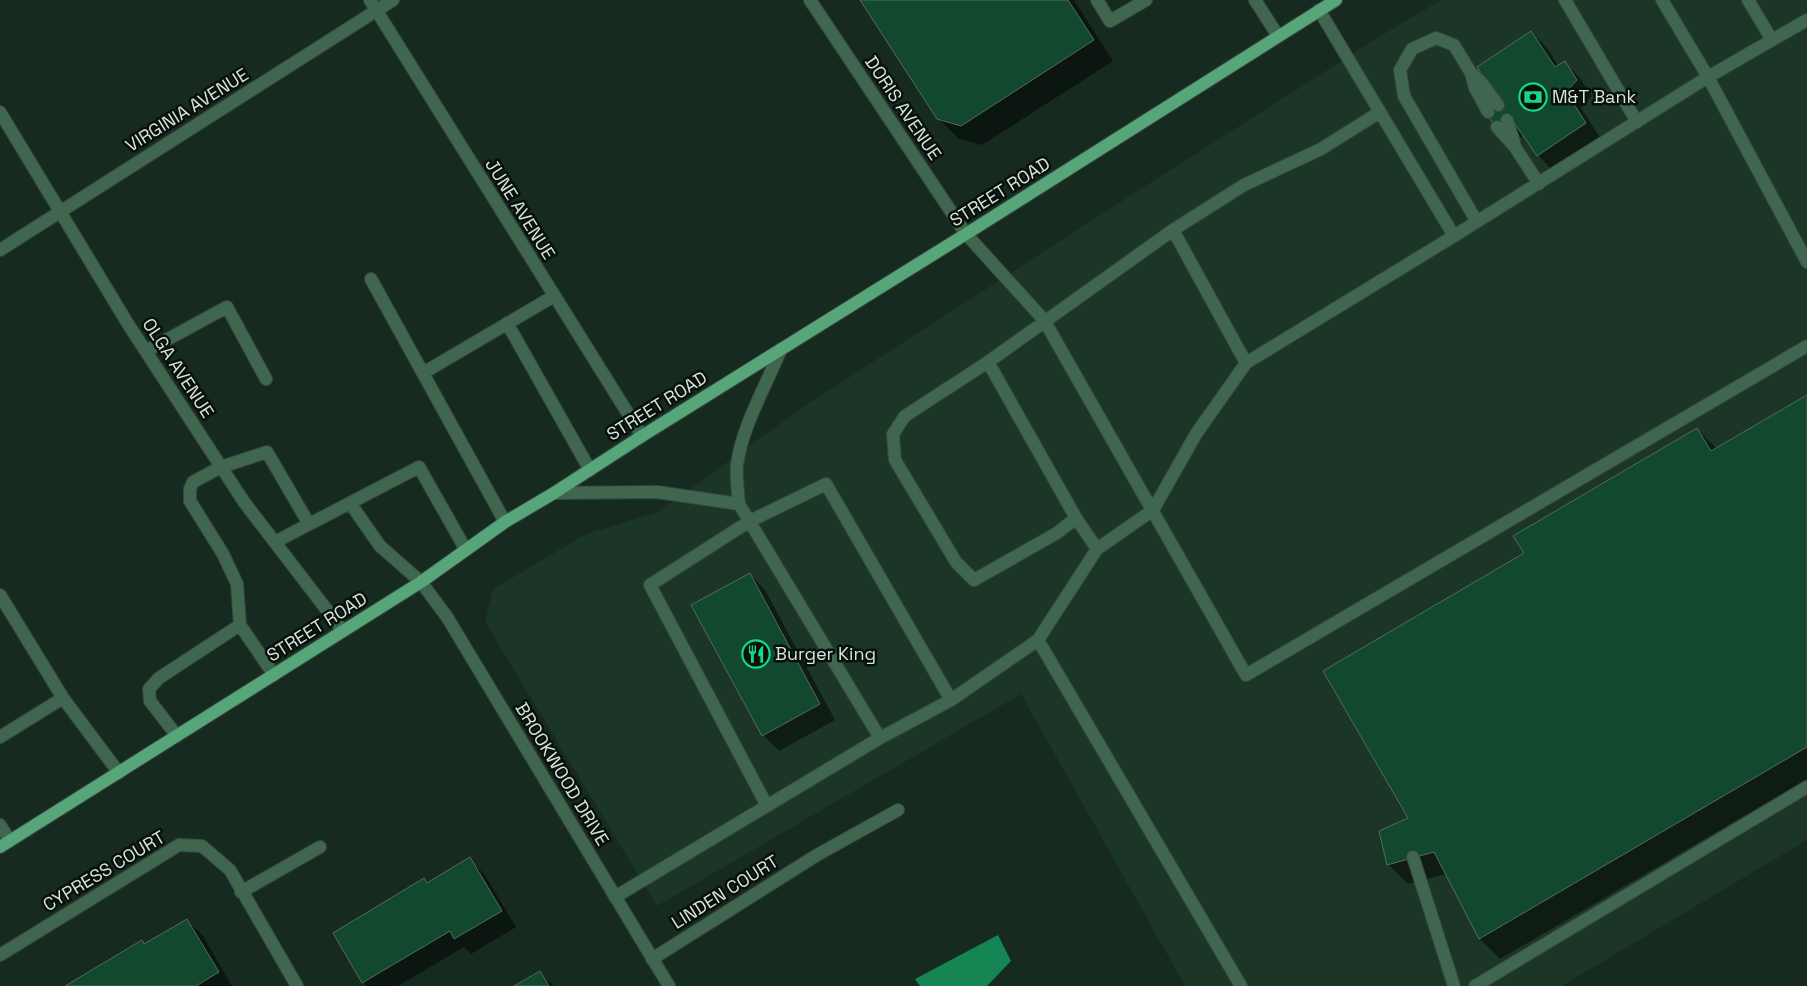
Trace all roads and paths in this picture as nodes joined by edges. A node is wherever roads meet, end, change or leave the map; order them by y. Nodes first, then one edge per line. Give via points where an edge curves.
1 (393, 0) edge
2 (810, 0) edge
3 (1097, 0) edge
4 (1146, 0) edge
5 (1255, 0) edge
6 (1336, 0) edge
7 (1565, 0) edge
8 (1662, 0) edge
9 (1748, 0) edge
10 (373, 5) edge
11 (1319, 10) junction
12 (1807, 20) edge
13 (1278, 36) junction
14 (1772, 40) junction
15 (1708, 77) junction
16 (1493, 109) dead end
17 (0, 112) edge
18 (1380, 112) junction
19 (1636, 122) junction
20 (1502, 124) dead end
21 (1538, 184) junction
22 (61, 212) junction
23 (1477, 222) junction
24 (1173, 230) junction
25 (966, 234) junction
26 (1454, 236) junction
27 (0, 250) edge
28 (1807, 262) edge
29 (371, 279) dead end
30 (554, 296) junction
31 (1044, 320) junction
32 (507, 323) junction
33 (1807, 346) edge
34 (781, 349) junction
35 (146, 351) junction
36 (988, 362) junction
37 (1246, 363) junction
38 (423, 374) junction
39 (266, 379) dead end
40 (642, 436) junction
41 (221, 467) junction
42 (590, 470) junction
43 (554, 493) junction
44 (350, 503) junction
45 (739, 504) junction
46 (1153, 510) junction
47 (1076, 518) junction
48 (750, 521) junction
49 (505, 522) junction
50 (309, 524) junction
51 (275, 542) junction
52 (1097, 549) junction
53 (466, 550) junction
54 (421, 582) junction
55 (0, 595) edge
56 (240, 626) junction
57 (343, 631) junction
58 (1038, 640) junction
59 (274, 675) junction
60 (63, 698) junction
61 (951, 700) junction
62 (177, 736) junction
63 (0, 737) edge
64 (880, 738) junction
65 (118, 773) junction
66 (1807, 788) edge
67 (767, 806) junction
68 (898, 810) dead end
69 (0, 825) edge
70 (5, 844) edge
71 (320, 847) dead end
72 (1413, 857) dead end
73 (241, 892) junction
74 (615, 897) junction
75 (0, 955) edge
76 (652, 958) junction
77 (297, 986) edge
78 (669, 986) edge
79 (1241, 986) edge
80 (1454, 986) edge
81 (1475, 986) edge

1 - 10 street, VIRGINIA AVENUE
2 - 25 street, DORIS AVENUE
3 - 4 street via 1110,21
5 - 13 street
6 - 11 main road, STREET ROAD
7 - 19 street
8 - 15 street
9 - 14 street
10 - 22 street, VIRGINIA AVENUE
10 - 30 street, JUNE AVENUE
11 - 13 main road, STREET ROAD
11 - 18 street
12 - 14 street
13 - 25 main road, STREET ROAD
14 - 15 street
15 - 19 street
15 - 28 street
16 - 23 street via 1475,88 1454,45 1436,38 1412,49 1400,70 1404,96
17 - 22 street, OLGA AVENUE
18 - 24 street via 1322,149 1244,185
18 - 26 street
19 - 21 street
20 - 21 street
21 - 23 street
22 - 27 street, VIRGINIA AVENUE
22 - 35 street, OLGA AVENUE
23 - 26 street
24 - 31 street
24 - 37 street
25 - 31 street, DORIS AVENUE
25 - 34 main road, STREET ROAD
26 - 37 street
29 - 38 street
30 - 32 street
30 - 40 street, JUNE AVENUE
31 - 36 street
31 - 46 street, DORIS AVENUE
32 - 38 street
32 - 42 street
33 - 46 street, DORIS AVENUE via 1246,675
34 - 40 main road, STREET ROAD
34 - 45 street via 744,437 737,466
35 - 39 street via 227,307
35 - 41 street, OLGA AVENUE
36 - 47 street
36 - 47 street via 905,416 894,434 895,460 956,562 974,580 1057,533
37 - 46 street via 1196,434
38 - 49 street
40 - 42 main road, STREET ROAD
41 - 50 street via 267,452
41 - 51 street, OLGA AVENUE
41 - 56 street via 193,482 190,500 237,584
42 - 43 main road, STREET ROAD
43 - 45 street via 657,492
43 - 49 main road, STREET ROAD
44 - 50 street
44 - 53 street via 419,467
44 - 54 street, BROOKWOOD DRIVE via 380,546
45 - 48 street
46 - 52 street
47 - 52 street
48 - 61 street via 826,484
48 - 64 street
48 - 67 street via 650,585
49 - 53 main road, STREET ROAD
50 - 51 street
51 - 57 street, OLGA AVENUE
52 - 58 street
53 - 54 main road, STREET ROAD
54 - 57 main road, STREET ROAD
54 - 74 street, BROOKWOOD DRIVE via 447,617
55 - 60 street
56 - 59 street
56 - 62 street via 159,678 149,689 150,701
57 - 59 main road, STREET ROAD
58 - 61 street
58 - 79 street
59 - 62 main road, STREET ROAD
60 - 63 street
60 - 65 street
61 - 64 street
62 - 65 main road, STREET ROAD
64 - 67 street
65 - 70 main road, STREET ROAD
66 - 81 street
67 - 74 street
68 - 76 street, LINDEN COURT via 817,855
69 - 70 street
71 - 73 street
72 - 80 street
73 - 75 street, CYPRESS COURT via 230,870 202,846 179,845
73 - 77 street, CYPRESS COURT
74 - 76 street, BROOKWOOD DRIVE
76 - 78 street, BROOKWOOD DRIVE

